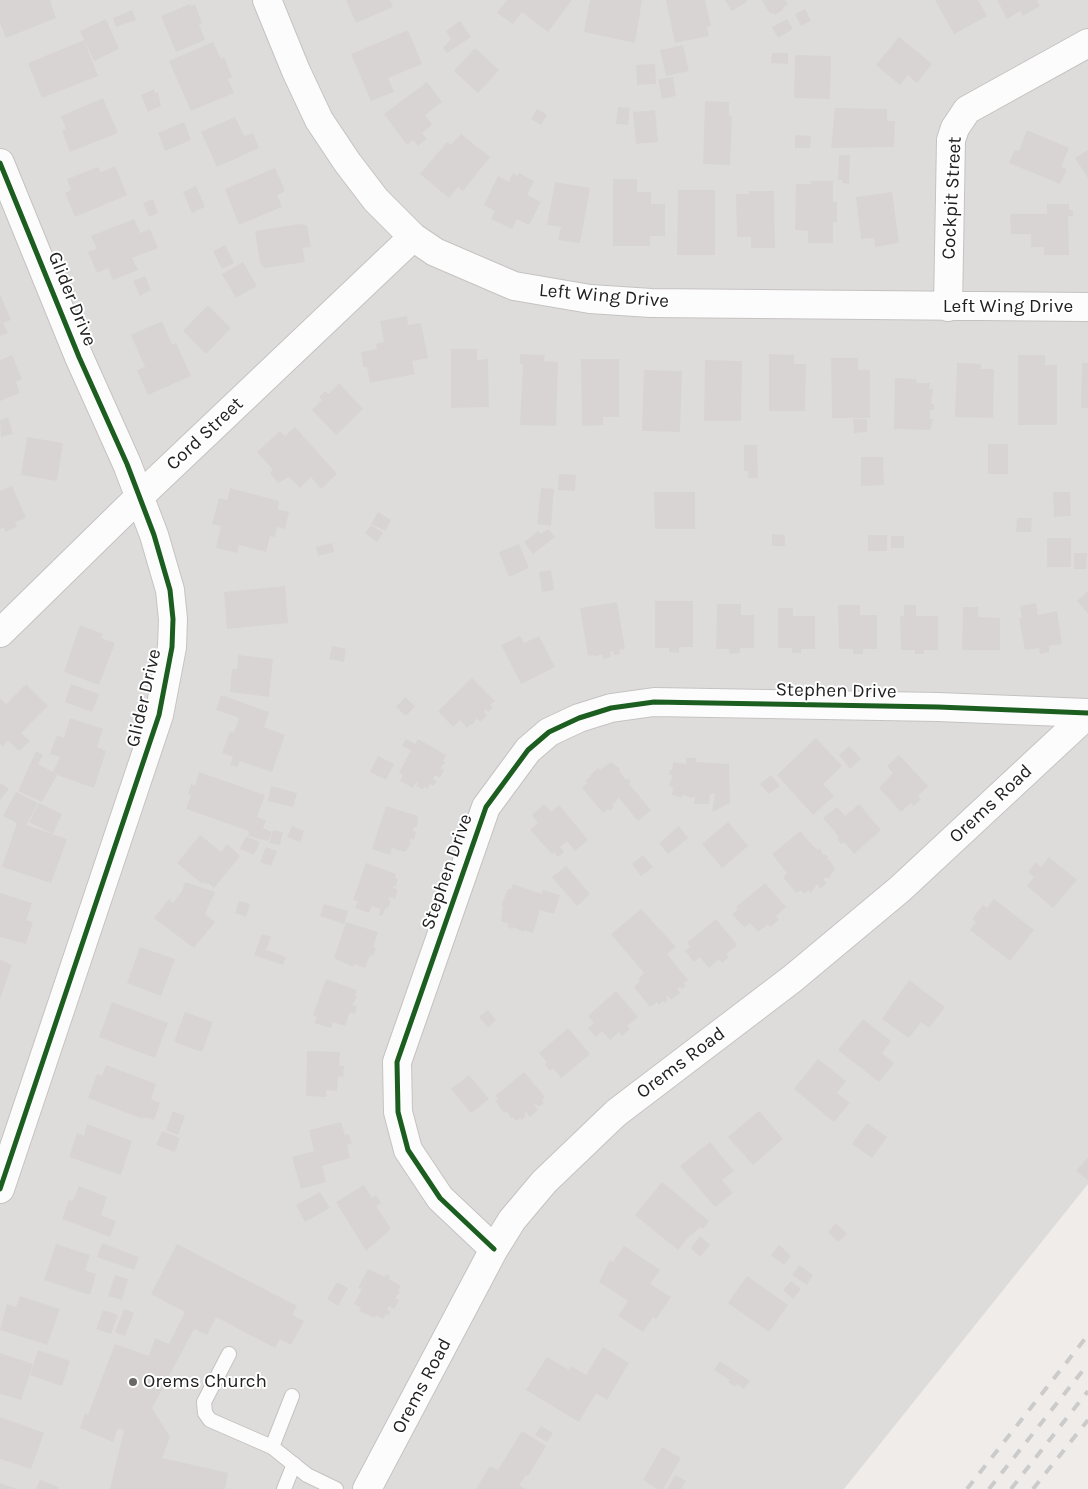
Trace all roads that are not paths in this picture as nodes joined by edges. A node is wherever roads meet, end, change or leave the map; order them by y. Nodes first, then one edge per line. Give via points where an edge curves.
1 (267, 0) edge
2 (1088, 43) edge
3 (0, 163) edge
4 (413, 237) junction
5 (948, 307) junction
6 (1088, 307) edge
7 (139, 497) junction
8 (0, 633) edge
9 (1088, 714) edge
10 (0, 1189) edge
11 (494, 1249) junction
12 (229, 1354) dead end
13 (292, 1396) dead end
14 (272, 1447) junction
15 (294, 1464) junction
16 (284, 1489) edge
17 (336, 1489) edge
18 (367, 1489) edge

1 - 4 street, Left Wing Drive via 319,120 376,200
2 - 5 street, Cockpit Street via 983,100 967,110 958,124 951,140
3 - 7 street, Glider Drive
4 - 5 street, Left Wing Drive via 435,252 514,286 590,299 651,303
4 - 7 street, Cord Street
5 - 6 street, Left Wing Drive
7 - 8 street, Cord Street
7 - 10 street, Glider Drive via 170,590 173,619 167,677 159,715
9 - 11 street, Orems Road via 835,944 616,1113 544,1182 512,1220
9 - 11 street, Stephen Drive via 938,707 654,702 611,708 578,718 549,732 528,750 486,807 397,1062 398,1112 408,1150 440,1198
11 - 18 street, Orems Road
12 - 14 lane via 204,1402 204,1413 210,1420
13 - 14 lane
14 - 15 lane
15 - 16 lane
15 - 17 lane

